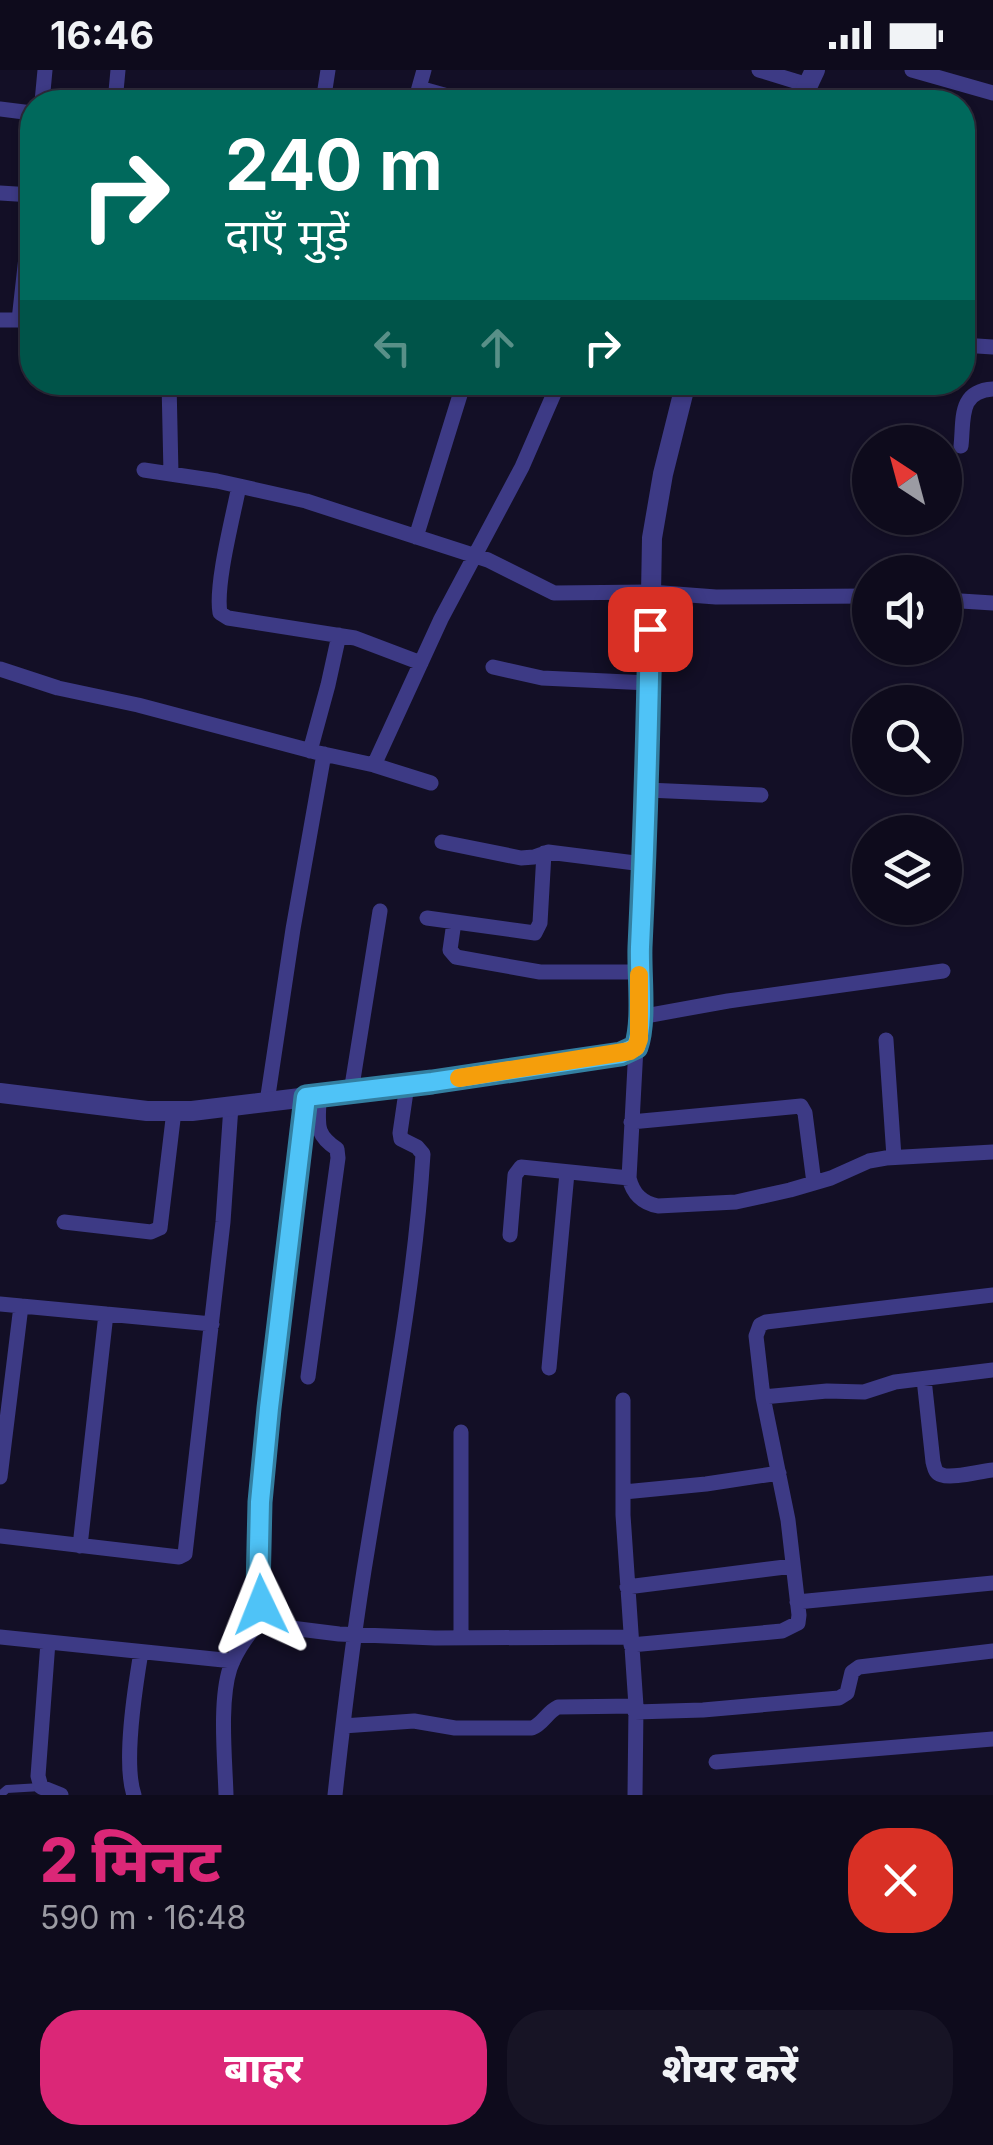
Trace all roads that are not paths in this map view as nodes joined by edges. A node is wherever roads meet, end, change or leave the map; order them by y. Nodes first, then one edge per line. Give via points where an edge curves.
1 (759, 70) edge
2 (912, 70) edge
3 (808, 86) edge
4 (993, 93) edge
5 (168, 395) edge
6 (460, 395) edge
7 (553, 395) edge
8 (683, 395) edge
9 (973, 395) edge
10 (962, 438) edge
11 (144, 470) dead end
12 (171, 474) junction
13 (240, 486) junction
14 (416, 537) junction
15 (474, 555) junction
16 (650, 592) junction
17 (852, 596) edge
18 (962, 601) edge
19 (993, 603) edge
20 (338, 635) junction
21 (421, 664) junction
22 (493, 667) dead end
23 (0, 669) edge
24 (649, 684) junction
25 (317, 752) junction
26 (374, 765) junction
27 (431, 783) dead end
28 (647, 790) junction
29 (760, 796) dead end
30 (442, 842) dead end
31 (544, 853) junction
32 (644, 864) junction
33 (380, 910) dead end
34 (427, 918) dead end
35 (454, 922) junction
36 (944, 971) dead end
37 (639, 972) junction
38 (640, 1017) junction
39 (886, 1040) dead end
40 (636, 1047) junction
41 (399, 1085) junction
42 (351, 1092) junction
43 (0, 1093) edge
44 (313, 1096) junction
45 (267, 1102) junction
46 (231, 1106) junction
47 (174, 1112) junction
48 (631, 1122) junction
49 (993, 1152) edge
50 (894, 1157) junction
51 (568, 1173) junction
52 (629, 1178) junction
53 (814, 1183) junction
54 (64, 1222) dead end
55 (510, 1234) dead end
56 (993, 1296) edge
57 (0, 1304) edge
58 (20, 1306) junction
59 (106, 1314) junction
60 (212, 1324) junction
61 (549, 1368) dead end
62 (993, 1370) edge
63 (308, 1377) dead end
64 (924, 1378) junction
65 (763, 1397) junction
66 (622, 1400) dead end
67 (461, 1432) dead end
68 (993, 1470) edge
69 (778, 1472) junction
70 (0, 1477) edge
71 (624, 1492) junction
72 (0, 1536) edge
73 (80, 1546) junction
74 (793, 1566) junction
75 (993, 1583) edge
76 (628, 1587) junction
77 (797, 1602) junction
78 (264, 1616) junction
79 (354, 1635) junction
80 (0, 1637) edge
81 (462, 1638) junction
82 (631, 1641) junction
83 (48, 1642) junction
84 (993, 1651) edge
85 (141, 1652) junction
86 (233, 1661) junction
87 (635, 1709) junction
88 (342, 1726) junction
89 (993, 1740) edge
90 (716, 1762) dead end
91 (42, 1787) junction
92 (0, 1795) edge
93 (61, 1795) edge
94 (134, 1795) edge
95 (226, 1795) edge
96 (334, 1795) edge
97 (635, 1795) edge

1 - 3 street
2 - 4 street
5 - 12 street
6 - 14 street
7 - 15 street
8 - 16 street via 654,516
9 - 10 street
11 - 12 street
12 - 13 street
13 - 14 street
13 - 20 street via 220,613
14 - 15 street
15 - 16 street via 554,593
15 - 21 street
16 - 17 street
16 - 24 street
18 - 19 street
20 - 21 street
20 - 25 street
21 - 26 street
22 - 24 street via 542,678
23 - 25 street
24 - 28 street
25 - 26 street
25 - 45 street
26 - 27 street
28 - 29 street
28 - 32 street
30 - 31 street via 521,858
31 - 32 street
31 - 35 street via 535,933
32 - 37 street
33 - 42 street
34 - 35 street
35 - 37 street via 450,950 456,957 540,972
36 - 38 street
37 - 38 street
38 - 40 street
39 - 50 street
40 - 41 street
40 - 48 street
41 - 42 street
41 - 79 street via 400,1133 423,1154 392,1409
42 - 44 street
43 - 47 street
44 - 45 street
44 - 63 street via 319,1133 338,1158
44 - 78 street via 260,1502 258,1591
45 - 46 street
46 - 47 street
46 - 60 street
47 - 54 street via 160,1228
48 - 52 street
48 - 53 street via 801,1106
49 - 50 street
50 - 53 street
51 - 52 street
51 - 55 street via 518,1169
51 - 61 street
52 - 53 street via 636,1194 658,1206 736,1202
56 - 65 street via 760,1324
57 - 58 street
58 - 59 street
58 - 70 street
59 - 60 street
59 - 73 street
60 - 73 street via 184,1554
62 - 64 street
64 - 65 street via 864,1392
64 - 68 street via 936,1471 942,1476
65 - 69 street
66 - 71 street
67 - 81 street
69 - 71 street
69 - 74 street
71 - 76 street
72 - 73 street
74 - 76 street
74 - 77 street
75 - 77 street
76 - 82 street
77 - 82 street via 798,1622 782,1631
78 - 79 street via 275,1626
78 - 86 street
79 - 81 street
79 - 88 street
80 - 83 street
81 - 82 street
82 - 87 street
83 - 85 street
83 - 91 street
84 - 87 street via 859,1668 839,1698
85 - 86 street
85 - 94 street via 130,1764
86 - 95 street via 225,1698
87 - 88 street via 558,1707 532,1728 414,1721
87 - 97 street
88 - 96 street
89 - 90 street
91 - 92 lane
91 - 93 street

